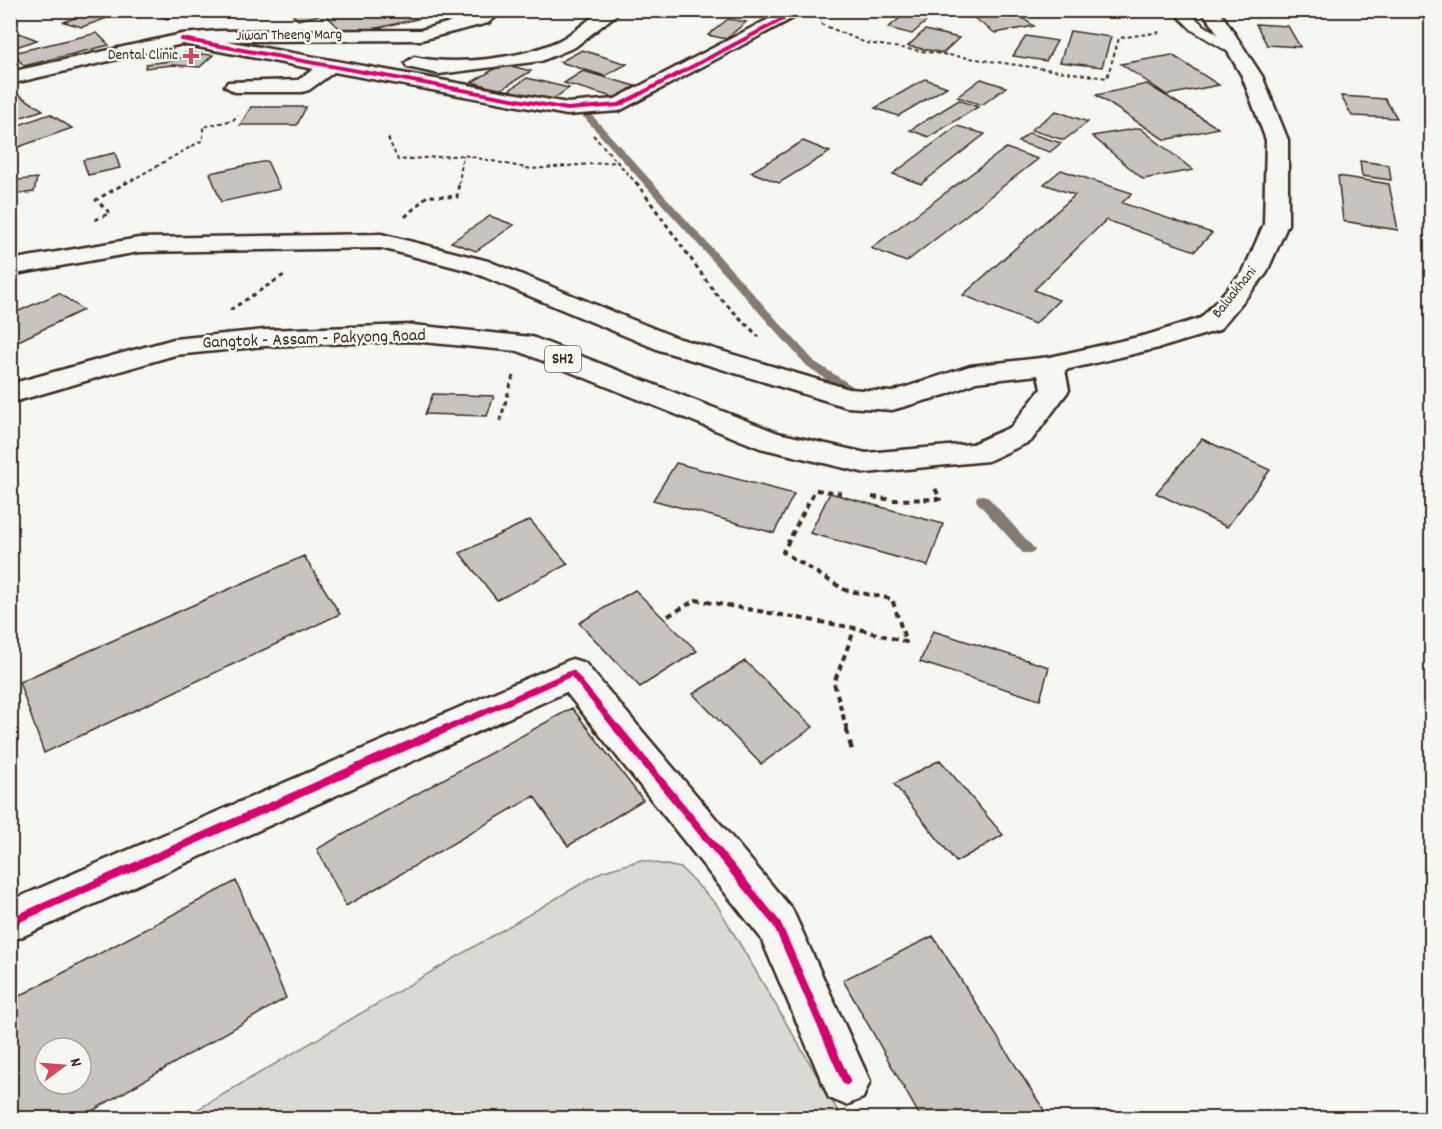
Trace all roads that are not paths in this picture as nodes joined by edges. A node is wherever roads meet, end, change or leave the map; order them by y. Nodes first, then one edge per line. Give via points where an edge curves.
1 (496, 10) edge
2 (614, 10) edge
3 (1178, 10) edge
4 (799, 12) edge
5 (1203, 19) edge
6 (274, 35) junction
7 (182, 39) junction
8 (368, 54) dead end
9 (392, 58) dead end
10 (330, 66) junction
11 (10, 78) edge
12 (235, 86) road end
13 (10, 268) edge
14 (1050, 365) junction
15 (10, 394) edge
16 (10, 922) edge
17 (846, 1081) dead end

1 - 6 main road, Jiwan Theeng Marg via 482,19 420,35
2 - 9 main road via 568,43 534,57 439,68
3 - 5 lane
4 - 10 main road via 619,105 567,109
5 - 14 main road, Baluakhani via 1221,24 1252,76 1276,140 1276,224 1254,274 1210,324
6 - 7 main road, Jiwan Theeng Marg
6 - 8 main road
7 - 10 main road
7 - 11 main road, Jiwan Theeng Marg
10 - 12 main road via 302,86
13 - 14 main road, Baluakhani via 139,245 381,241 479,266 668,344 847,398 892,401 970,374
14 - 15 main road, Gangtok - Assam - Pakyong Road / SH2 via 1055,390 1021,434 977,454 866,463 770,441 523,343 412,333 265,338 174,347
16 - 17 main road via 572,673 777,924

